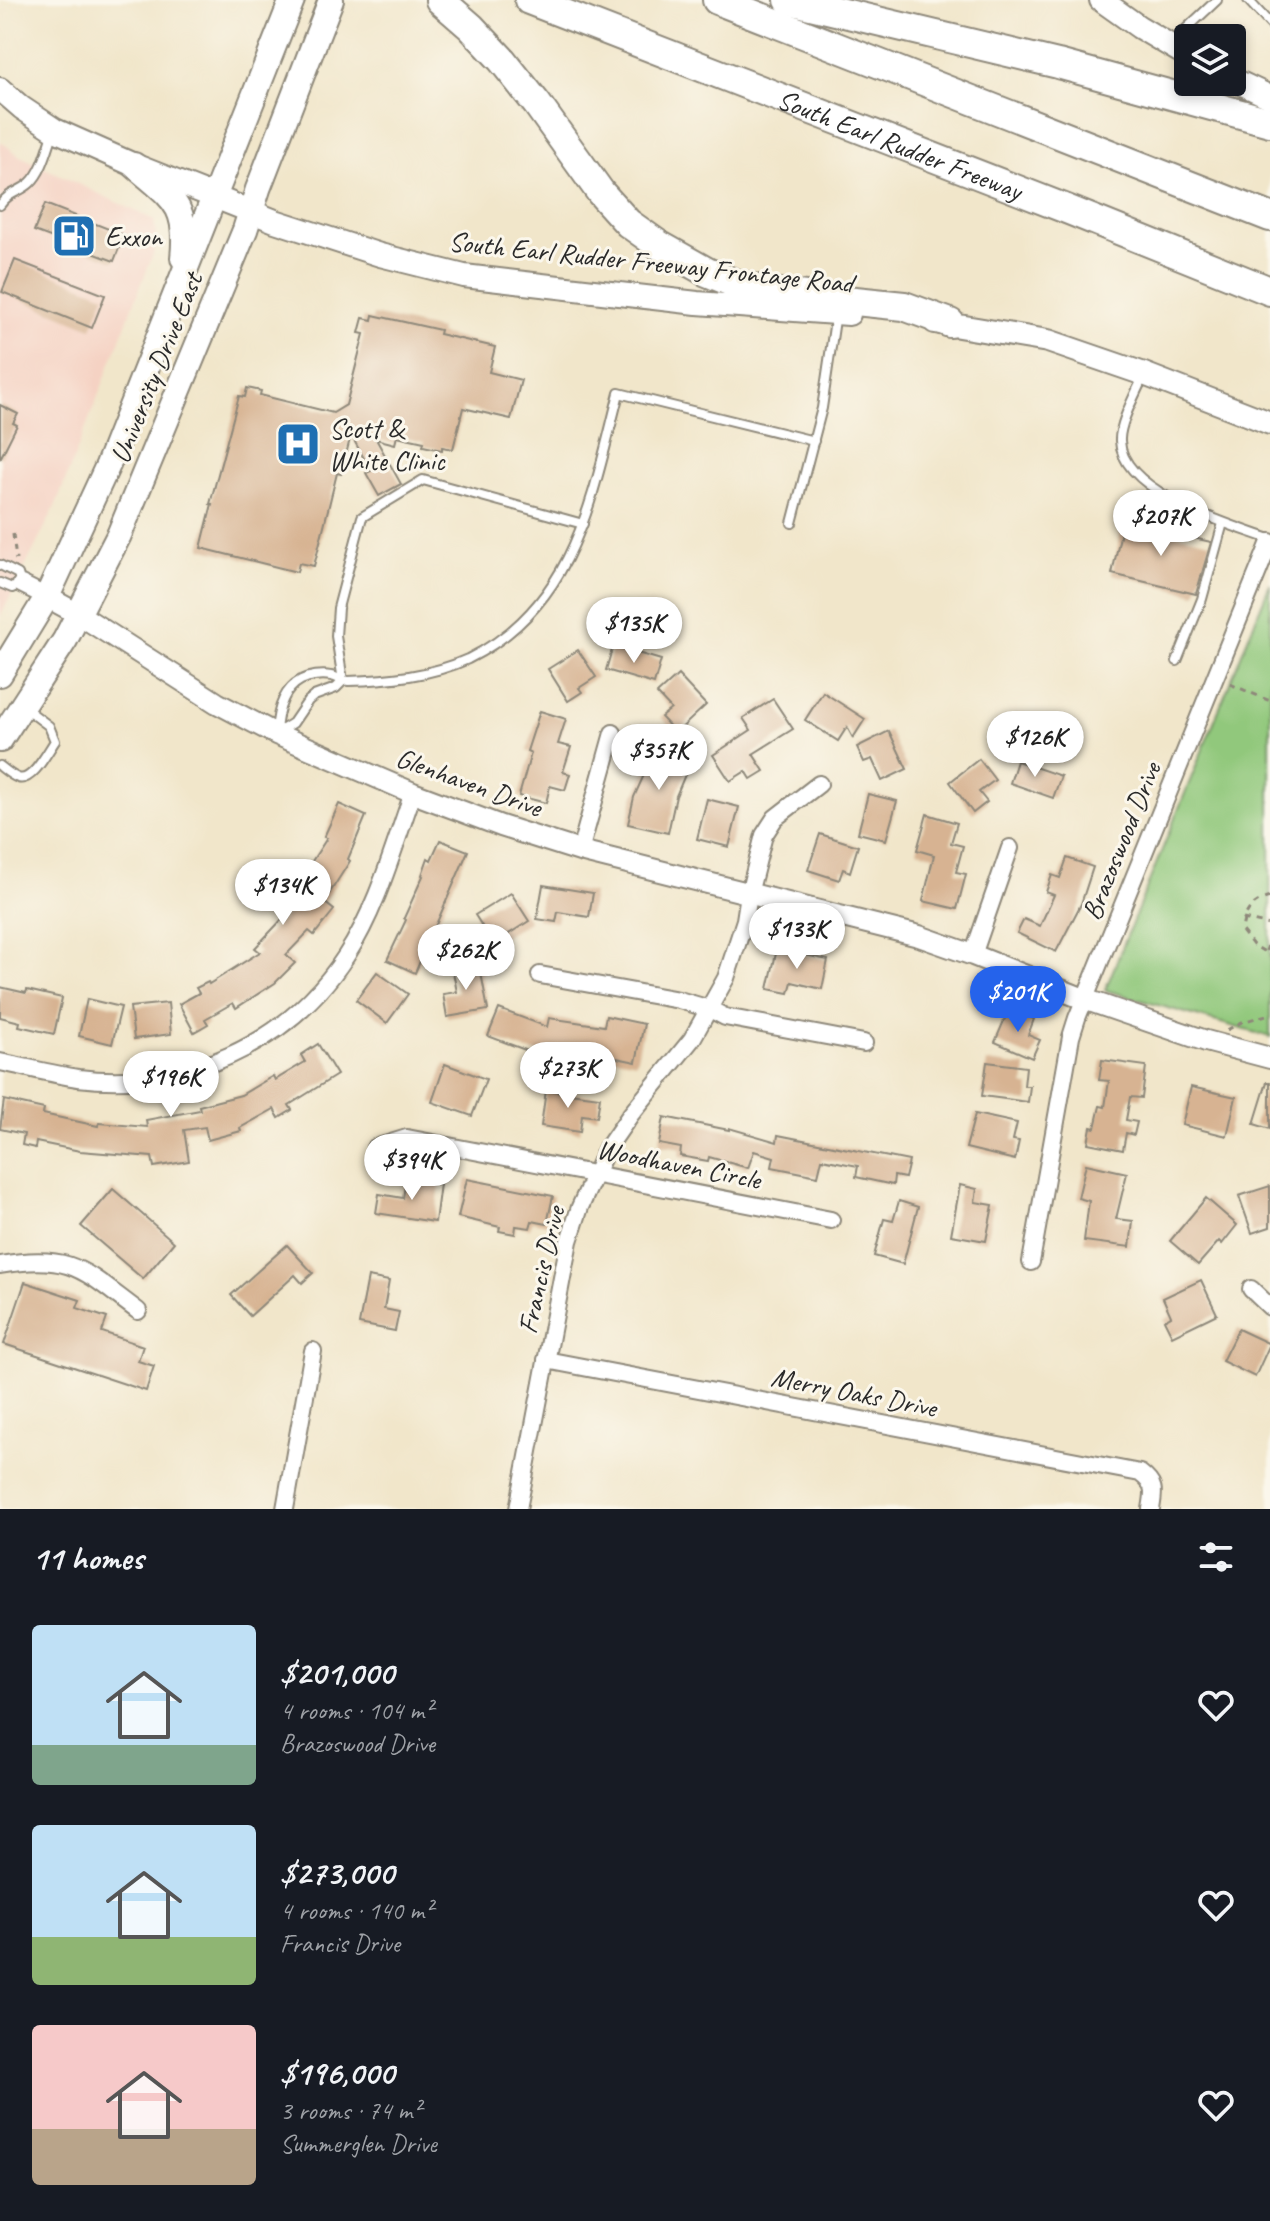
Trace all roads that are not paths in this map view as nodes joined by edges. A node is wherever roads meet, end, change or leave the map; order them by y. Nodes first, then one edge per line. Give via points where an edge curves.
1 (292, 0) edge
2 (440, 0) edge
3 (529, 0) edge
4 (717, 0) edge
5 (789, 0) edge
6 (1101, 0) edge
7 (1217, 0) edge
8 (1248, 0) edge
9 (330, 2) edge
10 (1191, 24) edge
11 (1270, 24) edge
12 (1174, 47) edge
13 (1246, 86) edge
14 (0, 89) edge
15 (1270, 97) edge
16 (1270, 122) edge
17 (55, 130) junction
18 (134, 165) junction
19 (214, 198) junction
20 (0, 205) edge
21 (251, 212) junction
22 (1270, 217) edge
23 (1270, 291) edge
24 (178, 292) junction
25 (836, 313) junction
26 (950, 323) junction
27 (1144, 374) junction
28 (1270, 423) edge
29 (814, 441) junction
30 (792, 523) dead end
31 (1223, 523) junction
32 (583, 524) junction
33 (1270, 541) edge
34 (0, 565) edge
35 (0, 583) edge
36 (21, 584) junction
37 (47, 597) junction
38 (80, 615) junction
39 (1177, 661) dead end
40 (0, 674) edge
41 (343, 681) junction
42 (23, 707) junction
43 (613, 733) dead end
44 (276, 734) junction
45 (0, 740) edge
46 (0, 766) edge
47 (819, 784) dead end
48 (413, 793) junction
49 (1010, 848) dead end
50 (580, 851) junction
51 (749, 894) junction
52 (973, 955) junction
53 (540, 975) dead end
54 (1084, 999) junction
55 (710, 1009) junction
56 (864, 1043) dead end
57 (1270, 1058) edge
58 (0, 1062) edge
59 (375, 1148) dead end
60 (595, 1174) junction
61 (831, 1220) dead end
62 (1031, 1262) dead end
63 (0, 1265) edge
64 (1251, 1289) dead end
65 (1270, 1307) edge
66 (138, 1311) dead end
67 (313, 1351) dead end
68 (546, 1360) junction
69 (285, 1509) edge
70 (518, 1509) edge
71 (1151, 1509) edge

1 - 19 main road, University Drive East
2 - 26 highway via 502,60 601,193 628,223 659,245 707,272 767,292 904,306
3 - 23 highway, South Earl Rudder Freeway
4 - 22 highway
5 - 16 highway via 1058,64
6 - 12 main road
7 - 10 lane
8 - 11 lane
9 - 21 main road, University Drive East
13 - 15 main road
14 - 17 main road, South Earl Rudder Freeway Frontage Road
17 - 18 main road, South Earl Rudder Freeway Frontage Road
17 - 20 lane via 36,177
18 - 19 main road, South Earl Rudder Freeway Frontage Road
18 - 24 main road via 172,200 183,218
19 - 21 main road, South Earl Rudder Freeway Frontage Road
19 - 24 main road, University Drive East
21 - 25 main road, South Earl Rudder Freeway Frontage Road via 380,255 464,276
21 - 38 main road, University Drive East via 125,521
24 - 37 main road, University Drive East
25 - 26 main road, South Earl Rudder Freeway Frontage Road
25 - 29 lane
26 - 27 main road, South Earl Rudder Freeway Frontage Road via 1048,341
27 - 28 main road, South Earl Rudder Freeway Frontage Road
27 - 31 lane via 1124,424 1124,456 1163,495
29 - 30 lane
29 - 32 lane via 619,393
31 - 33 lane
31 - 39 lane via 1202,599
32 - 41 lane via 544,598 505,637 466,660 422,674
32 - 41 lane via 423,480 362,517 337,619
33 - 54 street, Brazoswood Drive
34 - 36 lane via 18,574
35 - 36 lane via 12,588
36 - 37 street
37 - 38 street, Glenhaven Drive
37 - 40 main road, University Drive East
38 - 42 main road, University Drive East
38 - 44 street, Glenhaven Drive via 217,703
41 - 44 lane via 314,696 293,723
41 - 44 lane via 325,675 295,685 278,713
42 - 45 main road, University Drive East
42 - 46 lane via 49,726 55,741 29,777 19,779
43 - 50 street
44 - 48 street, Glenhaven Drive
47 - 51 street, Francis Drive via 775,818 764,835
48 - 50 street, Glenhaven Drive
48 - 58 street via 348,955 318,994 265,1037 189,1071 157,1078 78,1078
49 - 52 street
50 - 51 street, Glenhaven Drive
51 - 52 street, Glenhaven Drive via 919,936
51 - 55 street, Francis Drive via 739,942
52 - 54 street, Glenhaven Drive
53 - 55 street
54 - 57 street, Glenhaven Drive
54 - 62 street, Brazoswood Drive via 1071,1037
55 - 56 street via 725,1017
55 - 60 street, Francis Drive via 631,1114
59 - 60 street, Woodhaven Circle via 407,1138
60 - 61 street, Woodhaven Circle
60 - 68 street, Francis Drive via 569,1241
63 - 66 street via 29,1259 67,1263
64 - 65 street
67 - 69 street
68 - 70 street, Francis Drive
68 - 71 street, Merry Oaks Drive via 1124,1469 1150,1480

